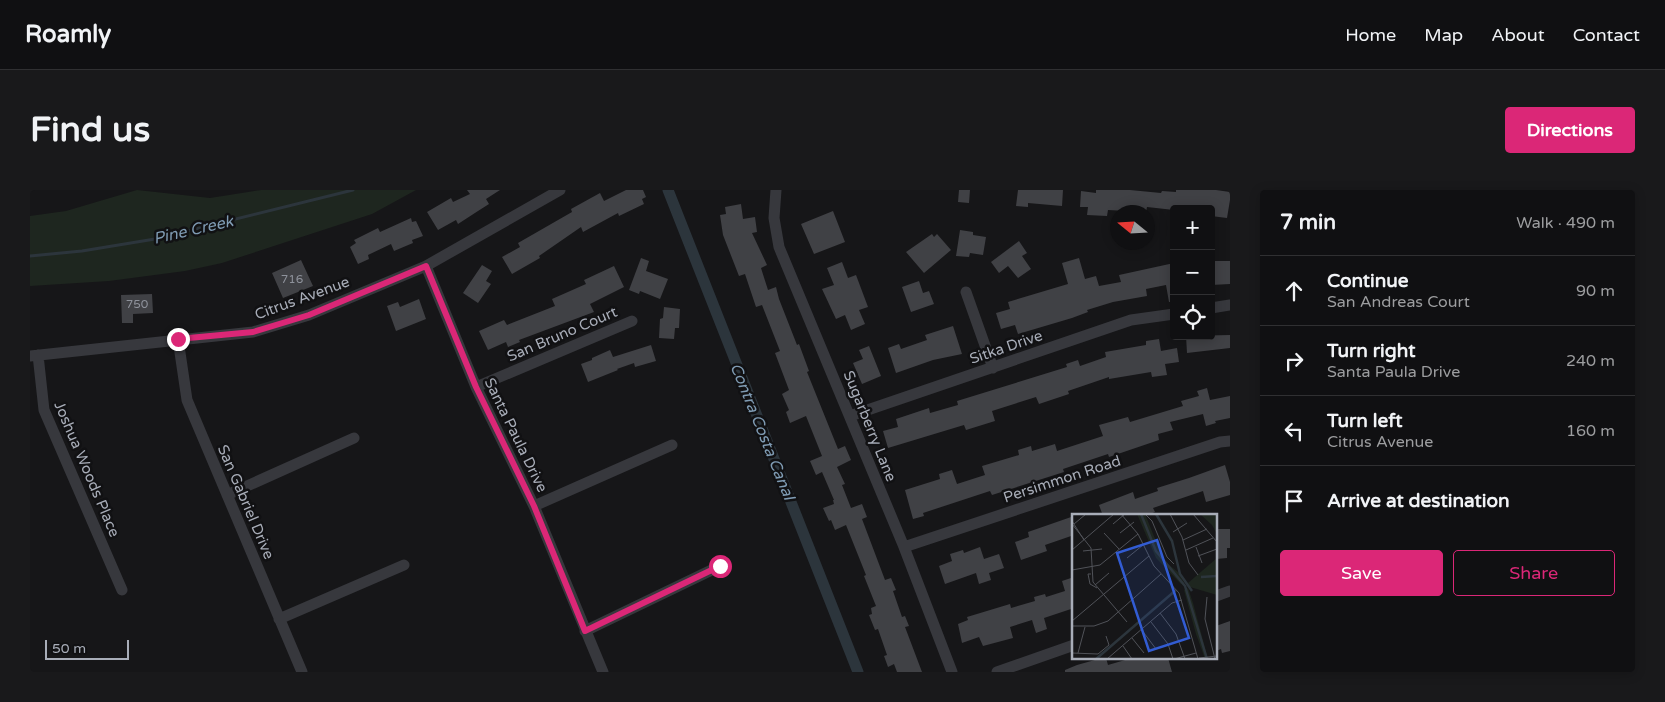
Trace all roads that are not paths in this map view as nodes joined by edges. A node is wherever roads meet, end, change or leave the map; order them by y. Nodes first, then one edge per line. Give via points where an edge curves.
1 (560, 190) edge
2 (776, 190) edge
3 (426, 266) junction
4 (966, 292) dead end
5 (1230, 305) edge
6 (1215, 307) edge
7 (1170, 315) edge
8 (632, 320) dead end
9 (178, 339) junction
10 (34, 356) edge
11 (993, 368) junction
12 (476, 387) junction
13 (850, 416) junction
14 (354, 438) dead end
15 (1230, 441) edge
16 (672, 445) dead end
17 (227, 495) junction
18 (534, 506) junction
19 (904, 547) junction
20 (404, 565) dead end
21 (720, 566) dead end
22 (122, 590) dead end
23 (1230, 591) edge
24 (1218, 595) edge
25 (279, 619) junction
26 (585, 631) junction
27 (1072, 646) edge
28 (302, 672) edge
29 (603, 672) edge
30 (952, 672) edge
31 (997, 672) edge

1 - 3 street, Citrus Avenue
2 - 13 street, Sugarberry Lane via 774,218 779,247
3 - 9 street, Citrus Avenue via 309,315 253,332
3 - 12 street, Santa Paula Drive
4 - 11 street
5 - 6 street
7 - 11 street, Sitka Drive via 1131,320
8 - 12 street, San Bruno Court
9 - 10 street, Citrus Avenue
9 - 17 street, San Gabriel Drive via 187,400
10 - 22 street, Joshua Woods Place via 44,410
11 - 13 street, Sitka Drive
12 - 18 street, Santa Paula Drive
13 - 19 street, Sugarberry Lane
14 - 17 street
15 - 19 street, Persimmon Road
16 - 18 street
17 - 25 street, San Gabriel Drive
18 - 26 street, Santa Paula Drive
19 - 30 street, Sugarberry Lane
20 - 25 street
21 - 26 street
23 - 24 street
25 - 28 street, San Gabriel Drive
26 - 29 street, Santa Paula Drive
27 - 31 street

